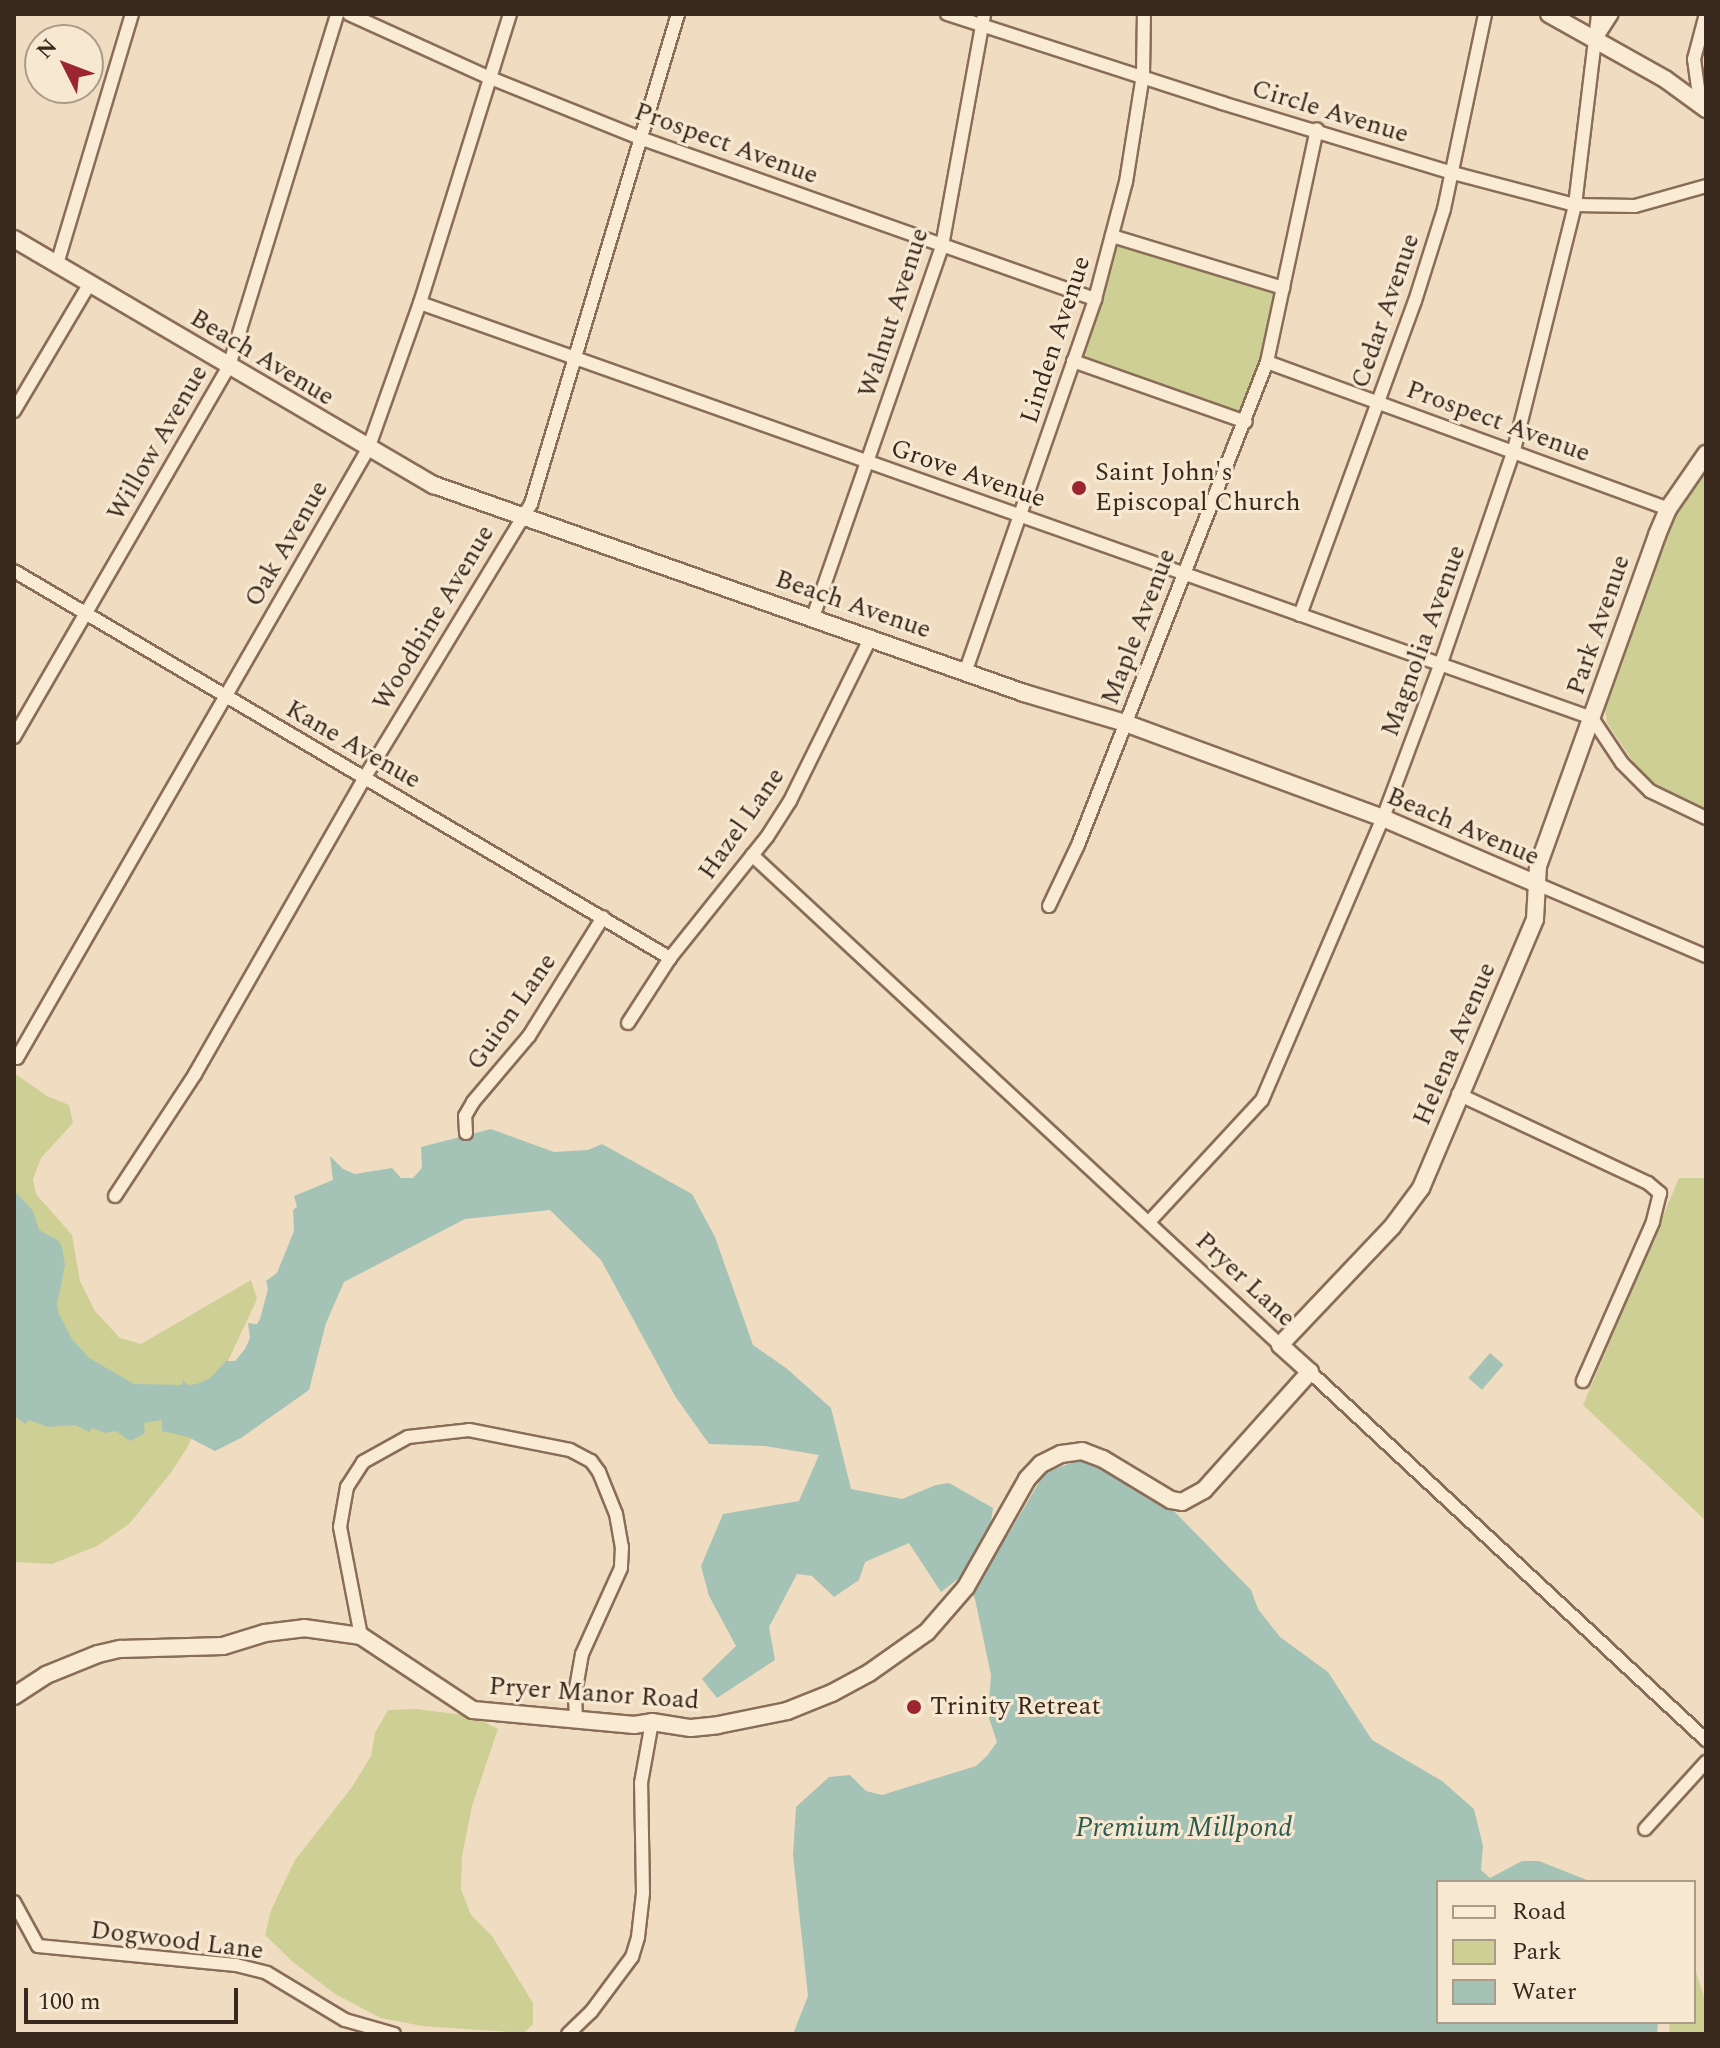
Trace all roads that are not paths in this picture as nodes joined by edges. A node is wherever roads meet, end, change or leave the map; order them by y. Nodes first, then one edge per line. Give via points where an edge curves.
1 (132, 14) edge
2 (337, 14) edge
3 (349, 14) edge
4 (510, 14) edge
5 (678, 14) edge
6 (947, 14) edge
7 (1144, 14) edge
8 (1485, 14) edge
9 (1549, 14) edge
10 (1598, 14) edge
11 (1612, 14) edge
12 (1706, 14) edge
13 (983, 19) edge
14 (1595, 39) junction
15 (1143, 75) junction
16 (488, 77) junction
17 (1704, 105) edge
18 (1317, 129) junction
19 (640, 138) junction
20 (1453, 173) junction
21 (1706, 186) edge
22 (1575, 205) junction
23 (1112, 236) junction
24 (14, 239) edge
25 (942, 246) junction
26 (57, 264) junction
27 (90, 283) junction
28 (1283, 288) junction
29 (1095, 299) junction
30 (420, 303) junction
31 (572, 359) junction
32 (1073, 361) junction
33 (1267, 362) junction
34 (229, 366) junction
35 (1378, 402) junction
36 (14, 411) edge
37 (1246, 422) junction
38 (368, 449) junction
39 (1514, 450) junction
40 (1706, 454) edge
41 (867, 462) junction
42 (1668, 509) junction
43 (522, 516) junction
44 (1022, 516) junction
45 (14, 571) edge
46 (1182, 573) junction
47 (84, 612) junction
48 (1300, 615) junction
49 (813, 617) junction
50 (871, 637) junction
51 (1441, 663) junction
52 (966, 670) junction
53 (224, 696) junction
54 (1592, 718) junction
55 (1125, 723) junction
56 (14, 737) edge
57 (365, 777) junction
58 (1383, 818) junction
59 (1706, 818) edge
60 (752, 855) junction
61 (1537, 884) junction
62 (1049, 906) dead end
63 (603, 917) junction
64 (1706, 956) edge
65 (670, 958) junction
66 (628, 1023) dead end
67 (17, 1058) dead end
68 (1458, 1094) junction
69 (466, 1133) dead end
70 (115, 1196) dead end
71 (1149, 1222) junction
72 (1280, 1345) junction
73 (1310, 1372) junction
74 (1583, 1381) dead end
75 (361, 1636) junction
76 (14, 1696) edge
77 (576, 1721) junction
78 (652, 1722) junction
79 (1706, 1740) edge
80 (1706, 1762) edge
81 (1645, 1829) dead end
82 (14, 1902) edge
83 (394, 2034) edge
84 (568, 2034) edge

1 - 26 street
2 - 34 street, Willow Avenue
3 - 16 street, Prospect Avenue
4 - 16 street, Oak Avenue
5 - 19 street, Woodbine Avenue
6 - 13 street, Circle Avenue
7 - 15 street, Linden Avenue
8 - 20 street, Cedar Avenue
9 - 14 street
10 - 14 street, Magnolia Avenue
11 - 14 street
12 - 17 street via 1694,59
13 - 15 street, Circle Avenue
13 - 25 street, Walnut Avenue
14 - 17 street
14 - 22 street, Magnolia Avenue
15 - 18 street, Circle Avenue
15 - 23 street, Linden Avenue
16 - 19 street, Prospect Avenue
16 - 30 street, Oak Avenue
18 - 20 street, Circle Avenue
18 - 28 street, Maple Avenue
19 - 25 street, Prospect Avenue
19 - 31 street, Woodbine Avenue
20 - 22 street, Circle Avenue
20 - 35 street, Cedar Avenue
21 - 22 street, Circle Avenue via 1635,206
22 - 39 street, Magnolia Avenue
23 - 28 street
23 - 29 street, Linden Avenue
24 - 26 street, Beach Avenue
25 - 29 street, Prospect Avenue
25 - 41 street, Walnut Avenue
26 - 27 street, Beach Avenue
27 - 34 street, Beach Avenue
27 - 36 street
28 - 33 street, Maple Avenue
29 - 32 street, Linden Avenue
30 - 31 street, Grove Avenue
30 - 38 street, Oak Avenue
31 - 41 street, Grove Avenue
31 - 43 street, Woodbine Avenue via 531,504
32 - 37 street
32 - 44 street, Linden Avenue
33 - 35 street, Prospect Avenue
33 - 37 street, Maple Avenue
34 - 38 street, Beach Avenue
34 - 47 street, Willow Avenue
35 - 39 street, Prospect Avenue
35 - 48 street, Cedar Avenue
37 - 46 street, Maple Avenue
38 - 43 street, Beach Avenue via 434,485
38 - 53 street, Oak Avenue
39 - 42 street, Prospect Avenue
39 - 51 street, Magnolia Avenue
40 - 42 street, Park Avenue
41 - 44 street, Grove Avenue
41 - 49 street, Walnut Avenue
42 - 54 street, Park Avenue
43 - 49 street, Beach Avenue
43 - 57 street, Woodbine Avenue
44 - 46 street, Grove Avenue
44 - 52 street, Linden Avenue
45 - 47 street, Kane Avenue
46 - 48 street, Grove Avenue
46 - 55 street, Maple Avenue
47 - 53 street, Kane Avenue
47 - 56 street, Willow Avenue
48 - 51 street, Grove Avenue
49 - 50 street, Beach Avenue
50 - 52 street, Beach Avenue
50 - 60 street, Hazel Lane via 790,801
51 - 54 street, Grove Avenue
51 - 58 street, Magnolia Avenue
52 - 55 street, Beach Avenue
53 - 57 street, Kane Avenue
53 - 67 street, Oak Avenue
54 - 59 street, Park Avenue via 1622,763 1650,791
54 - 61 street, Helena Avenue via 1538,866
55 - 58 street, Beach Avenue
55 - 62 street, Maple Avenue
57 - 63 street, Kane Avenue
57 - 70 street, Woodbine Avenue via 195,1074
58 - 61 street, Beach Avenue
58 - 71 street, Magnolia Avenue via 1262,1100
60 - 65 street, Hazel Lane
60 - 71 street, Pryer Lane
61 - 64 street, Beach Avenue
61 - 68 street, Helena Avenue via 1535,919
63 - 65 street, Kane Avenue
63 - 69 street, Guion Lane via 529,1036 473,1102 465,1116
65 - 66 street, Hazel Lane
68 - 72 street, Helena Avenue via 1421,1188 1392,1227
68 - 74 street via 1660,1193 1659,1208
71 - 72 street, Pryer Lane
72 - 73 street, Pryer Lane
73 - 78 street, Pryer Manor Road via 1193,1498 1171,1500 1082,1451 1041,1464 1027,1479 966,1587 927,1632 832,1693 787,1711 718,1725 691,1728
73 - 79 street, Pryer Lane
75 - 76 street, Pryer Manor Road via 304,1628 223,1646 120,1649 73,1663
75 - 77 street, Pryer Manor Road via 473,1710
75 - 77 street via 340,1527 347,1487 363,1462 408,1437 469,1430 570,1450 599,1472 622,1547 621,1568 582,1654
77 - 78 street, Pryer Manor Road
78 - 84 street via 641,1783 643,1893 638,1937 632,1957
80 - 81 street
82 - 83 street, Dogwood Lane via 38,1946 236,1965 267,1973 345,2020

